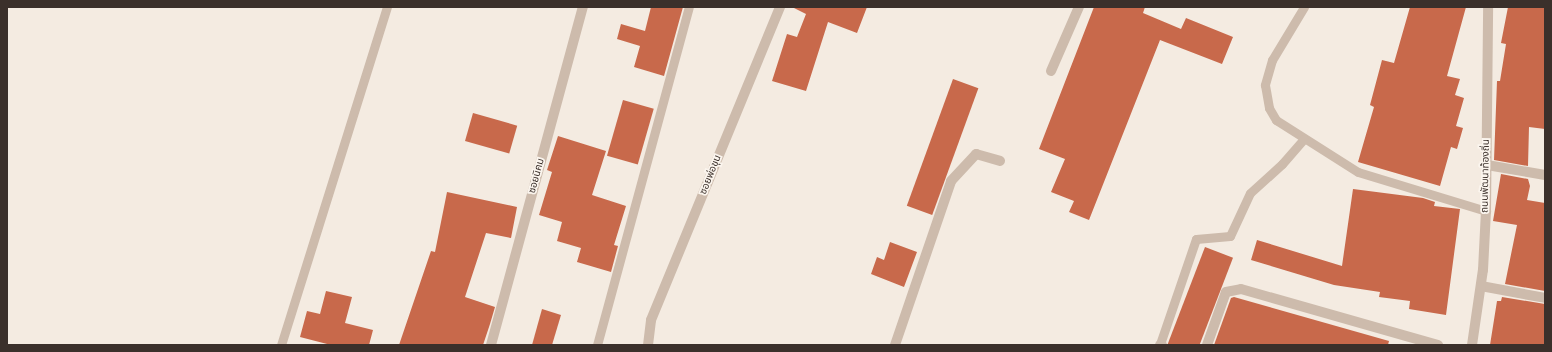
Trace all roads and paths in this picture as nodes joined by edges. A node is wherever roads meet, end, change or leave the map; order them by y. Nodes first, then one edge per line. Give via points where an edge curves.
1 (387, 7) edge
2 (583, 7) edge
3 (689, 7) edge
4 (780, 7) edge
5 (1079, 7) edge
6 (1304, 7) edge
7 (1488, 7) edge
8 (1051, 71) dead end
9 (1304, 139) junction
10 (1000, 161) dead end
11 (1486, 165) junction
12 (1545, 175) edge
13 (1486, 211) junction
14 (1481, 286) junction
15 (1545, 298) edge
16 (281, 345) edge
17 (492, 345) edge
18 (597, 345) edge
19 (648, 345) edge
20 (895, 345) edge
21 (1160, 345) edge
22 (1207, 345) edge
23 (1438, 345) edge
24 (1472, 345) edge

1 - 16 lane
2 - 17 street, ซอยนิคม
3 - 18 lane
4 - 19 street, ซอยพ่อขุน via 651,320
5 - 8 street
6 - 9 lane via 1272,60 1265,85 1269,108 1276,120
7 - 11 street, ถนนพัฒนาท้องถิ่น
9 - 13 lane via 1358,172
9 - 21 lane via 1282,164 1250,193 1230,236 1196,239
10 - 20 street via 976,154 951,181
11 - 12 street
11 - 13 street, ถนนพัฒนาท้องถิ่น
13 - 14 street, ถนนพัฒนาท้องถิ่น
14 - 15 street
14 - 24 street, ถนนพัฒนาท้องถิ่น
22 - 23 street via 1226,292 1241,289

